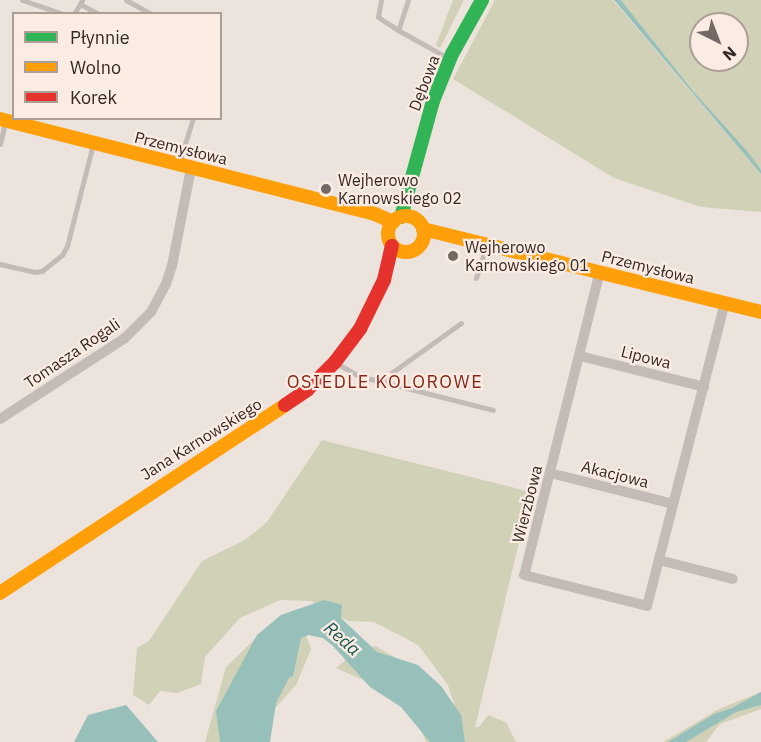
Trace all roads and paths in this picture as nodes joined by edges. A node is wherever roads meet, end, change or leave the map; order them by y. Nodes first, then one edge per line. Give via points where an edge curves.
1 (21, 0) edge
2 (126, 0) edge
3 (381, 0) edge
4 (408, 0) edge
5 (482, 0) edge
6 (81, 2) edge
7 (57, 12) edge
8 (96, 12) edge
9 (147, 12) edge
10 (398, 30) junction
11 (450, 59) junction
12 (3, 120) edge
13 (194, 120) edge
14 (93, 143) junction
15 (0, 144) edge
16 (185, 166) junction
17 (402, 231) junction
18 (457, 240) junction
19 (488, 244) junction
20 (0, 264) edge
21 (600, 271) junction
22 (476, 278) dead end
23 (725, 303) junction
24 (761, 312) edge
25 (461, 323) dead end
26 (580, 356) junction
27 (335, 362) junction
28 (385, 382) junction
29 (704, 387) junction
30 (494, 410) dead end
31 (0, 419) edge
32 (550, 473) junction
33 (673, 504) junction
34 (659, 560) junction
35 (733, 579) dead end
36 (0, 593) edge

1 - 7 lane
2 - 9 lane
3 - 10 lane via 378,17
4 - 10 lane
5 - 11 main road, Dębowa
6 - 8 lane
10 - 11 lane
11 - 17 main road, Dębowa via 425,126
12 - 14 main road, Przemysłowa
12 - 15 lane
13 - 16 lane
14 - 16 main road, Przemysłowa
14 - 20 lane via 62,255 42,271
16 - 17 main road, Przemysłowa via 380,216
16 - 31 street, Tomasza Rogali via 171,266 160,298 147,317 124,338
17 - 18 main road, Przemysłowa
17 - 18 main road, Przemysłowa via 410,252 421,244
17 - 27 main road, Jana Karnowskiego via 395,270 384,280 360,329
18 - 19 main road, Przemysłowa
19 - 21 main road, Przemysłowa
19 - 22 lane
21 - 23 main road, Przemysłowa
21 - 26 street, Wierzbowa
23 - 24 main road, Przemysłowa
23 - 29 street, Wierzbowa
25 - 28 lane via 387,376
26 - 29 street, Lipowa
26 - 32 street, Wierzbowa
27 - 28 lane via 350,373
27 - 36 main road, Jana Karnowskiego via 307,390 129,504
28 - 30 lane
29 - 33 street, Wierzbowa
32 - 33 street, Akacjowa
32 - 34 street, Wierzbowa via 524,575 647,606
33 - 34 street, Wierzbowa
34 - 35 street

